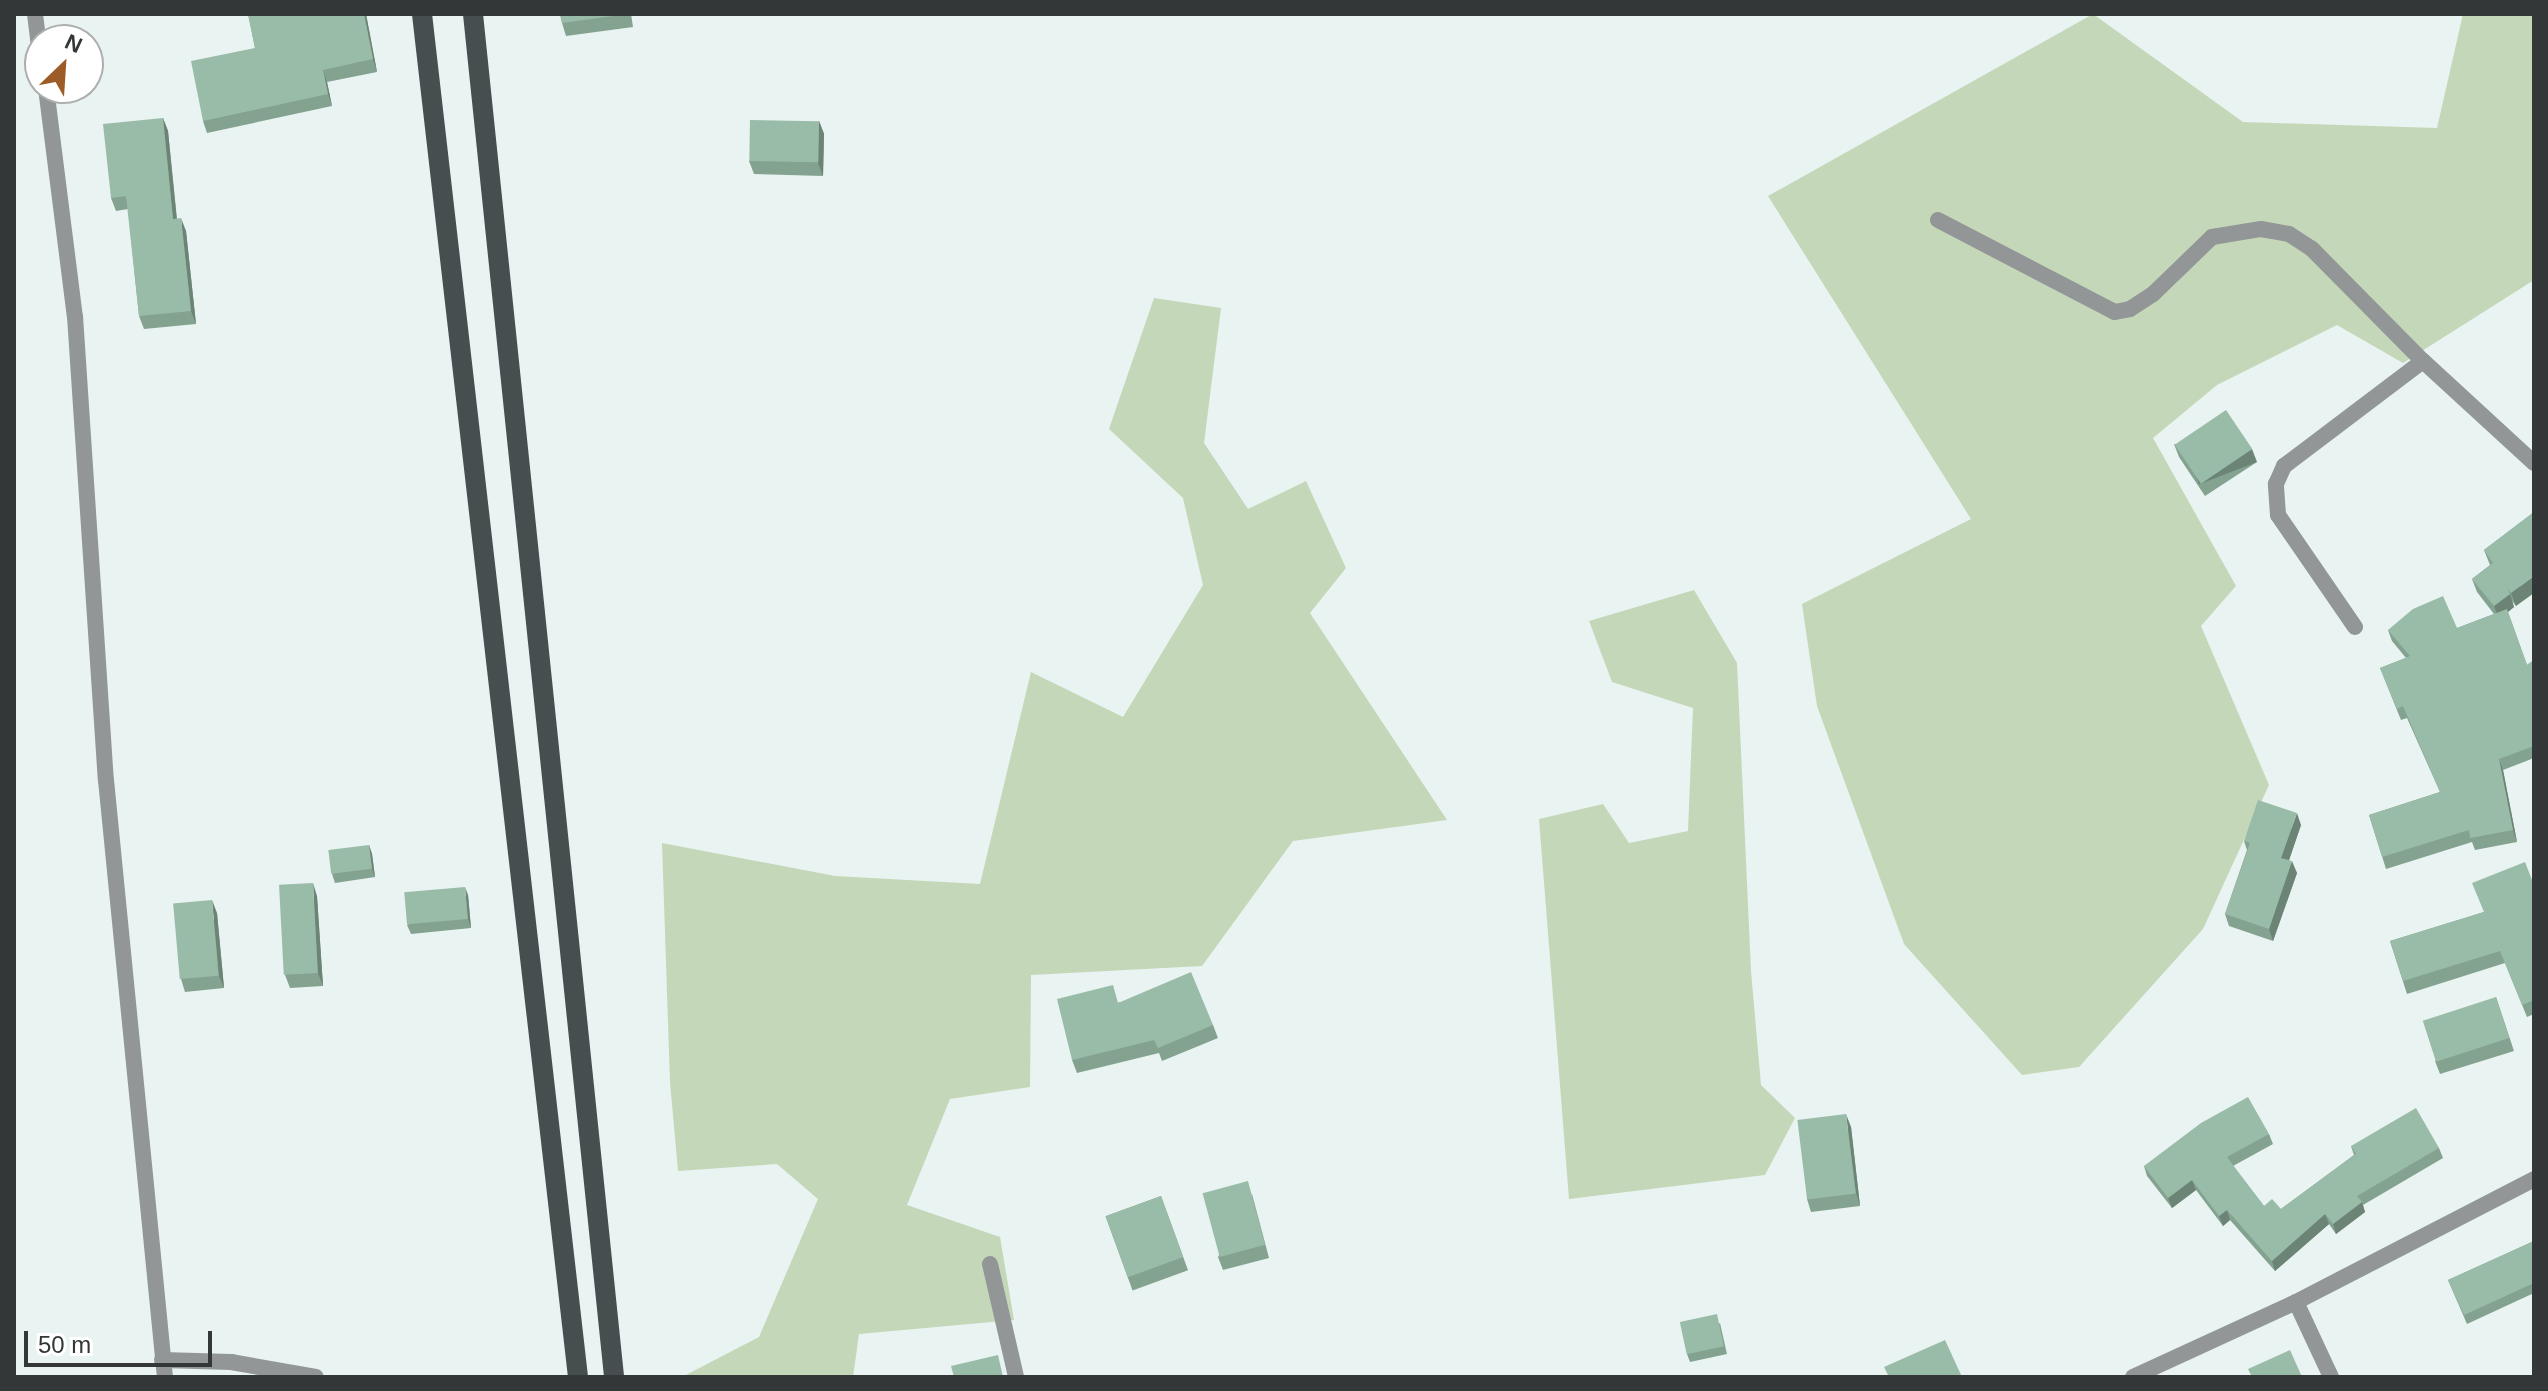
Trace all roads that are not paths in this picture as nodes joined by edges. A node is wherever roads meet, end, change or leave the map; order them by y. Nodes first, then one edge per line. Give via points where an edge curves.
1 (422, 14) edge
2 (473, 14) edge
3 (48, 104) edge
4 (1938, 220) dead end
5 (2423, 361) junction
6 (2534, 463) edge
7 (2355, 627) dead end
8 (2534, 1179) edge
9 (990, 1264) dead end
10 (2296, 1302) junction
11 (163, 1368) edge
12 (316, 1377) edge
13 (578, 1377) edge
14 (614, 1377) edge
15 (1016, 1377) edge
16 (2133, 1377) edge
17 (2331, 1377) edge

1 - 13 main road
2 - 14 main road
3 - 11 street via 78,346 106,780
4 - 5 street via 2115,312 2153,294 2212,237 2261,229 2289,234 2312,249
5 - 6 street
5 - 7 street via 2284,466 2276,484 2278,515
8 - 10 street
9 - 15 street
10 - 16 street
10 - 17 street
11 - 12 street via 231,1362

